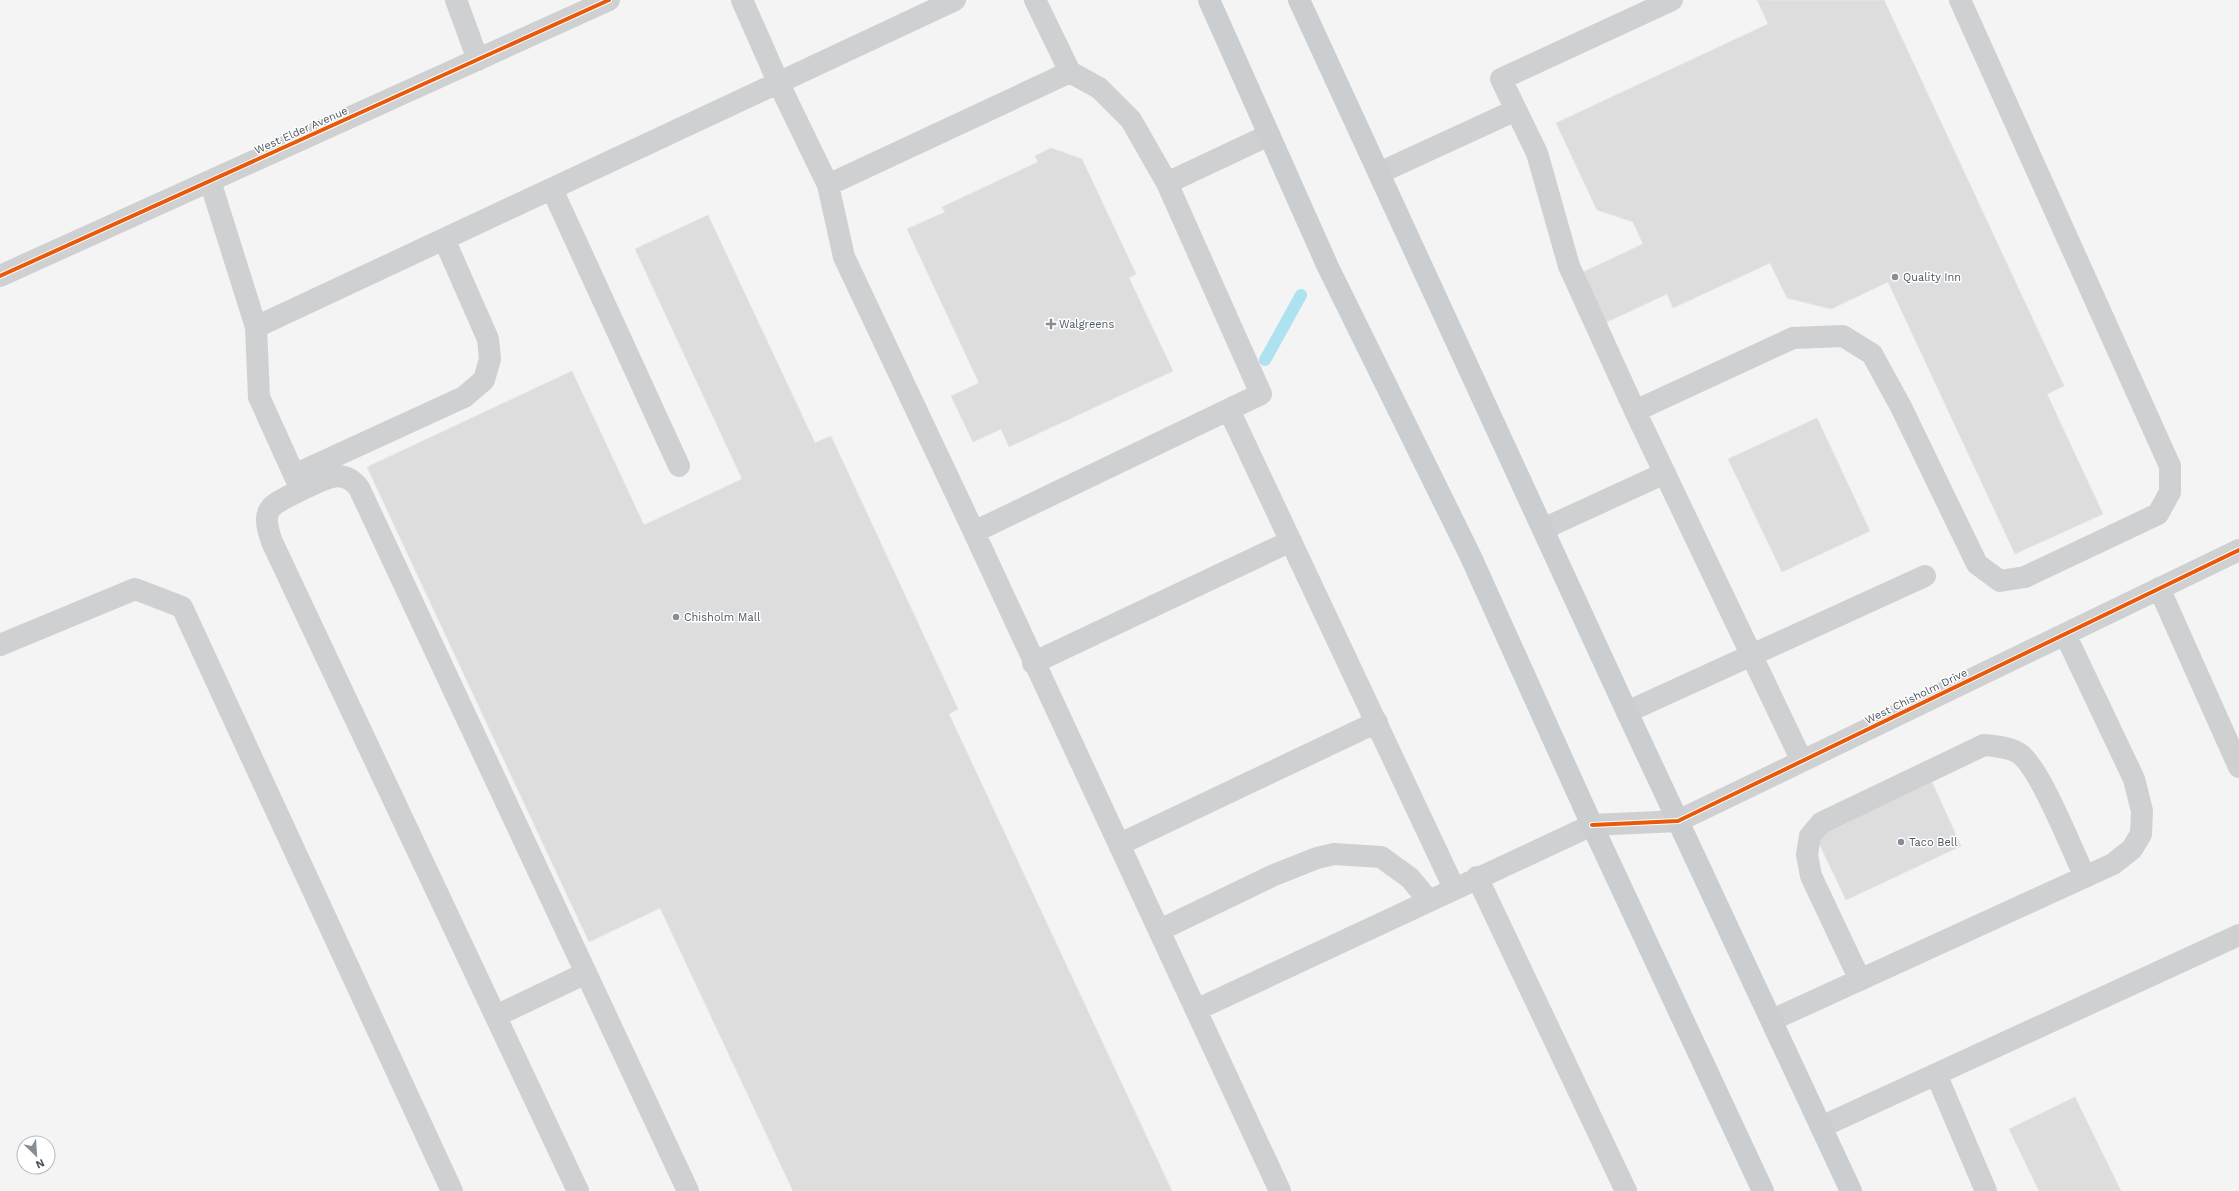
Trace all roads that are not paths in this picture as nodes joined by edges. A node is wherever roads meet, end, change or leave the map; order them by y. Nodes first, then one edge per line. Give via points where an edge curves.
1 (456, 0) edge
2 (609, 0) edge
3 (742, 0) edge
4 (955, 0) edge
5 (1035, 0) edge
6 (1209, 0) edge
7 (1299, 0) edge
8 (1672, 0) edge
9 (1960, 0) edge
10 (478, 60) junction
11 (1070, 72) junction
12 (779, 84) junction
13 (1516, 110) junction
14 (1269, 135) junction
15 (1379, 172) junction
16 (210, 181) junction
17 (1167, 183) junction
18 (828, 185) junction
19 (552, 189) junction
20 (444, 239) junction
21 (0, 276) edge
22 (256, 327) junction
23 (1229, 410) junction
24 (1635, 412) junction
25 (679, 466) dead end
26 (1665, 473) junction
27 (298, 483) junction
28 (1543, 529) junction
29 (974, 532) junction
30 (1291, 541) junction
31 (2239, 550) edge
32 (1924, 576) dead end
33 (2159, 588) junction
34 (2065, 634) junction
35 (0, 645) edge
36 (1751, 655) junction
37 (1033, 663) junction
38 (1627, 712) junction
39 (1377, 722) junction
40 (1802, 761) junction
41 (2239, 767) edge
42 (1678, 821) junction
43 (1592, 824) junction
44 (1120, 844) junction
45 (1477, 877) junction
46 (2085, 877) junction
47 (1454, 888) junction
48 (1428, 900) junction
49 (1160, 930) junction
50 (2239, 935) edge
51 (586, 973) junction
52 (1860, 980) junction
53 (1196, 1010) junction
54 (496, 1016) junction
55 (1772, 1020) junction
56 (1936, 1074) junction
57 (1821, 1127) junction
58 (452, 1191) edge
59 (578, 1191) edge
60 (688, 1191) edge
61 (1280, 1191) edge
62 (1626, 1191) edge
63 (1763, 1191) edge
64 (1851, 1191) edge
65 (1986, 1191) edge

1 - 10 street
2 - 10 street, West Elder Avenue
3 - 12 street
4 - 12 street
5 - 11 street
6 - 14 main road
7 - 15 main road
8 - 13 street via 1501,79
9 - 24 street via 2170,466 2170,492 2158,514 2026,577 2000,581 1977,564 1901,407 1872,354 1843,336 1793,338
10 - 16 street, West Elder Avenue
11 - 17 street via 1099,88 1131,120
11 - 18 street
12 - 18 street
12 - 19 street
13 - 15 street
13 - 24 street via 1538,153 1569,266
14 - 17 street
14 - 43 main road via 1328,267 1470,555
15 - 28 main road
16 - 21 street, West Elder Avenue
16 - 22 street
17 - 23 street via 1261,394
18 - 29 street via 844,257
19 - 20 street
19 - 25 street
20 - 22 street
20 - 27 street via 488,339 490,359 484,380 464,397
22 - 27 street via 259,397
23 - 29 street
23 - 30 street
24 - 26 street
26 - 28 street
26 - 36 street
27 - 51 street via 342,476 352,478 359,488
27 - 54 street via 274,504 266,515 266,525 272,542
28 - 38 main road
29 - 37 street
30 - 37 street
30 - 39 street
31 - 33 street, West Chisholm Drive
32 - 36 street
33 - 34 street, West Chisholm Drive
33 - 41 street
34 - 40 street, West Chisholm Drive
34 - 46 street via 2134,779 2142,811 2141,834 2132,849 2113,864
35 - 58 street via 135,590 182,607
36 - 38 street
36 - 40 street
37 - 44 street
38 - 42 main road
39 - 44 street
39 - 47 street
40 - 42 street, West Chisholm Drive
42 - 43 street, West Chisholm Drive
42 - 55 main road
43 - 45 street
43 - 63 main road
44 - 49 street
45 - 47 street
45 - 62 street
46 - 52 street
46 - 52 street via 2048,796 2030,766 2019,754 2000,747 1984,745 1821,823 1810,836 1808,855 1811,876
47 - 48 street
48 - 49 street via 1410,878 1381,857 1334,854 1274,875
48 - 53 street
49 - 53 street
50 - 56 street
51 - 54 street
51 - 60 street
52 - 55 street
53 - 61 street
54 - 59 street
55 - 57 main road
56 - 57 street
56 - 65 street
57 - 64 main road

